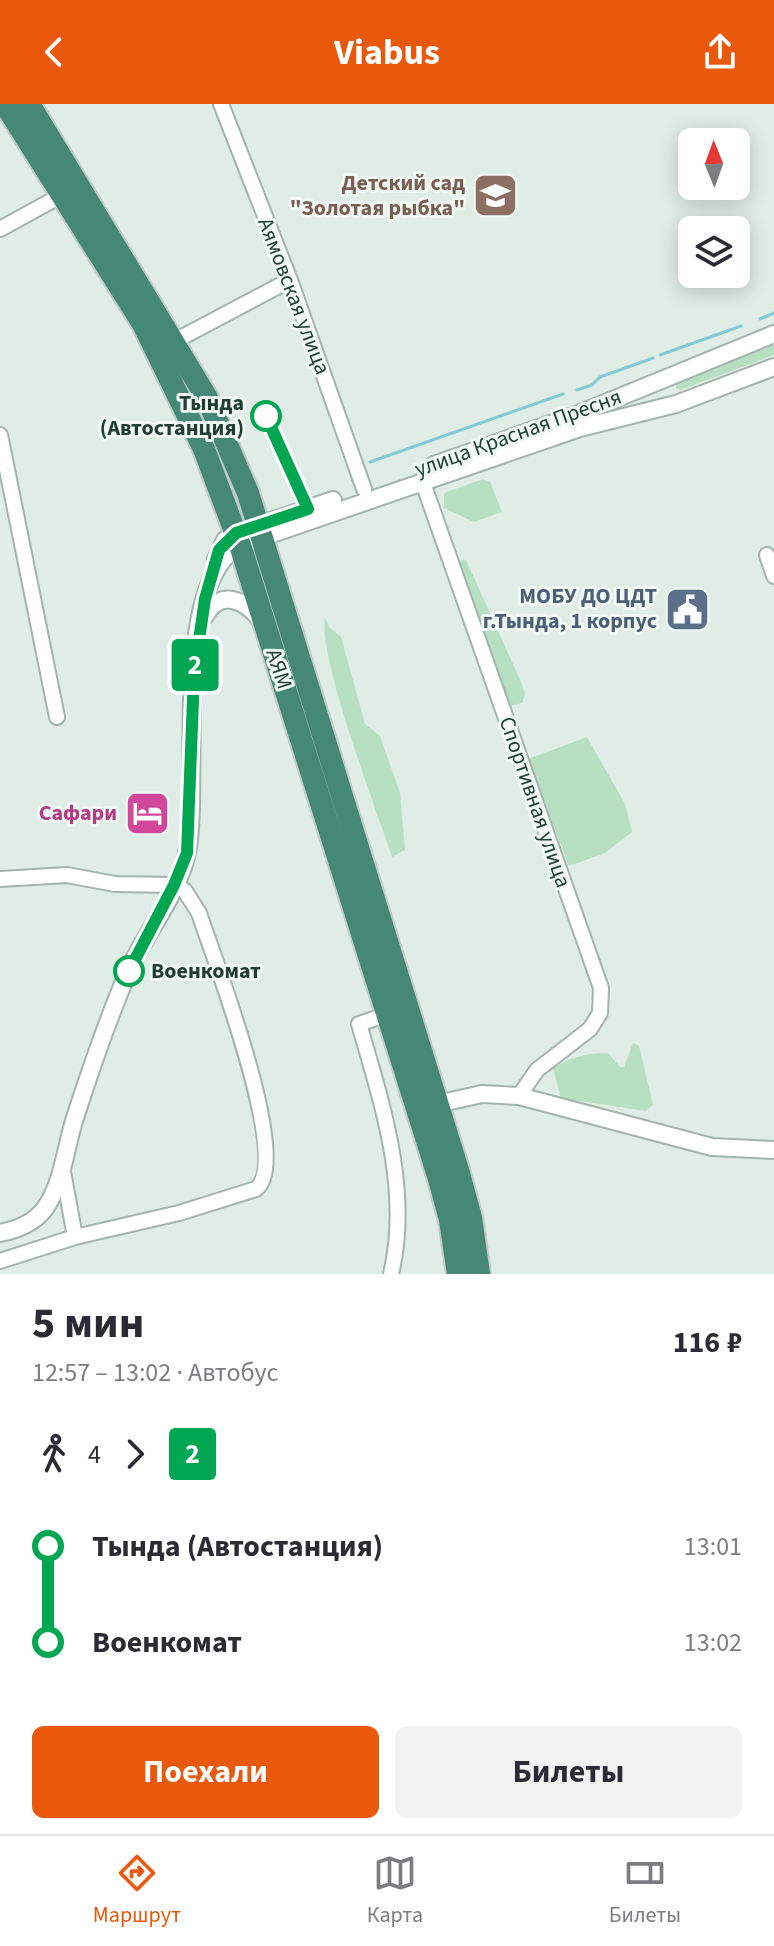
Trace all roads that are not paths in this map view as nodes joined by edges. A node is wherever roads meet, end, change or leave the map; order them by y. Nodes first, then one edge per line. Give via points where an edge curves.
1 (5, 104) edge
2 (29, 104) edge
3 (221, 104) edge
4 (62, 195) junction
5 (0, 229) edge
6 (290, 280) junction
7 (774, 334) edge
8 (173, 342) junction
9 (774, 367) edge
10 (0, 435) edge
11 (422, 480) junction
12 (364, 489) junction
13 (262, 531) junction
14 (238, 539) junction
15 (767, 555) dead end
16 (774, 576) edge
17 (265, 626) junction
18 (199, 628) junction
19 (57, 717) dead end
20 (0, 879) edge
21 (174, 885) junction
22 (385, 1015) junction
23 (519, 1096) junction
24 (437, 1104) junction
25 (774, 1150) edge
26 (62, 1166) junction
27 (0, 1233) edge
28 (75, 1237) junction
29 (0, 1261) edge
30 (391, 1274) edge
31 (458, 1274) edge
32 (479, 1274) edge

1 - 4 highway, АЯМ
2 - 8 highway, АЯМ
3 - 6 street, Аямовская улица
4 - 5 street
4 - 14 highway, АЯМ via 143,324 204,449
6 - 8 street
6 - 12 street, Аямовская улица
7 - 12 street, улица Красная Пресня via 576,415
8 - 13 highway, АЯМ via 221,427
9 - 11 street, улица Красная Пресня via 676,404 580,428
10 - 19 street
11 - 13 street, улица Красная Пресня
11 - 23 street, Спортивная улица via 601,988 600,1013 590,1029 537,1070
12 - 13 street, улица Красная Пресня
13 - 14 street
13 - 24 highway, АЯМ
14 - 17 highway, АЯМ
14 - 18 street via 209,584
15 - 16 street
17 - 18 street via 245,605 228,599 212,604
17 - 22 highway, АЯМ
18 - 21 street via 188,844
20 - 21 street via 67,875 115,884
21 - 26 street via 124,983
21 - 28 street via 185,891 199,913 254,1078 265,1177 256,1189
22 - 30 street via 359,1024 390,1136 397,1212
22 - 31 highway, АЯМ via 439,1179
23 - 24 street via 482,1094
23 - 25 street via 712,1147
24 - 32 highway, АЯМ via 471,1218
26 - 27 street via 42,1213 30,1224
26 - 28 street
28 - 29 street

